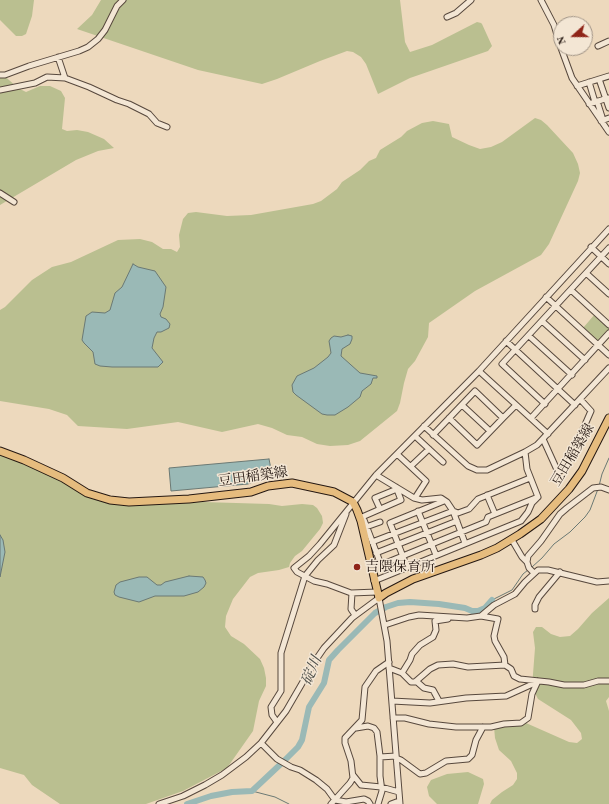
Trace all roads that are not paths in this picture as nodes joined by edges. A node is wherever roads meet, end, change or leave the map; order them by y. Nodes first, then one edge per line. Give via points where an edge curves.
1 (122, 0) edge
2 (470, 0) edge
3 (541, 0) edge
4 (447, 18) dead end
5 (553, 23) edge
6 (609, 41) edge
7 (598, 46) dead end
8 (564, 56) edge
9 (58, 57) junction
10 (0, 75) edge
11 (609, 77) edge
12 (65, 78) junction
13 (599, 79) junction
14 (589, 82) junction
15 (577, 86) junction
16 (0, 90) edge
17 (607, 98) edge
18 (596, 101) junction
19 (589, 104) junction
20 (609, 108) edge
21 (609, 118) edge
22 (602, 120) junction
23 (167, 127) dead end
24 (609, 132) edge
25 (0, 192) edge
26 (14, 202) dead end
27 (609, 229) edge
28 (591, 247) junction
29 (609, 248) edge
30 (601, 257) junction
31 (609, 264) edge
32 (586, 273) junction
33 (571, 290) junction
34 (609, 294) edge
35 (546, 297) junction
36 (556, 306) junction
37 (542, 321) junction
38 (609, 325) edge
39 (609, 333) edge
40 (529, 336) junction
41 (506, 341) junction
42 (598, 345) junction
43 (515, 350) junction
44 (609, 355) edge
45 (585, 360) junction
46 (609, 368) edge
47 (479, 371) junction
48 (572, 375) junction
49 (558, 390) junction
50 (580, 399) junction
51 (545, 404) junction
52 (462, 405) junction
53 (516, 405) junction
54 (575, 405) junction
55 (449, 418) junction
56 (503, 418) junction
57 (531, 418) junction
58 (609, 418) edge
59 (424, 426) junction
60 (490, 431) junction
61 (548, 434) junction
62 (433, 435) junction
63 (415, 436) junction
64 (543, 439) junction
65 (428, 448) junction
66 (0, 451) edge
67 (526, 452) junction
68 (397, 454) junction
69 (443, 462) dead end
70 (412, 466) junction
71 (376, 475) junction
72 (530, 478) junction
73 (397, 488) junction
74 (609, 490) edge
75 (487, 495) junction
76 (538, 497) junction
77 (416, 498) junction
78 (444, 501) junction
79 (353, 502) junction
80 (348, 509) junction
81 (380, 509) junction
82 (453, 510) junction
83 (418, 511) junction
84 (495, 514) junction
85 (361, 517) junction
86 (457, 521) junction
87 (380, 522) dead end
88 (423, 522) junction
89 (366, 527) junction
90 (461, 532) junction
91 (394, 533) junction
92 (427, 533) junction
93 (512, 540) junction
94 (372, 542) junction
95 (465, 543) junction
96 (399, 544) junction
97 (431, 544) junction
98 (376, 553) junction
99 (403, 555) junction
100 (436, 555) junction
101 (527, 562) junction
102 (407, 567) junction
103 (534, 572) junction
104 (560, 572) junction
105 (305, 576) junction
106 (374, 581) junction
107 (609, 581) edge
108 (352, 593) junction
109 (378, 598) junction
110 (535, 609) dead end
111 (355, 615) junction
112 (481, 616) junction
113 (452, 617) junction
114 (385, 625) junction
115 (389, 665) junction
116 (505, 665) junction
117 (402, 672) junction
118 (416, 681) junction
119 (538, 681) junction
120 (609, 681) edge
121 (392, 701) junction
122 (439, 701) junction
123 (393, 718) junction
124 (277, 722) junction
125 (483, 727) junction
126 (354, 728) junction
127 (261, 743) junction
128 (380, 757) junction
129 (396, 757) junction
130 (353, 775) junction
131 (382, 788) junction
132 (399, 792) junction
133 (333, 802) edge
134 (400, 802) edge
135 (159, 804) edge
136 (370, 804) edge
137 (378, 804) edge
138 (391, 804) edge

1 - 9 street via 106,30 88,47
2 - 4 street
3 - 5 street
6 - 7 street
8 - 15 street
9 - 10 street
9 - 12 street
11 - 13 street
12 - 16 street via 47,77 36,83
12 - 23 street via 129,104
13 - 14 street
13 - 17 street
14 - 15 street
14 - 18 street
15 - 19 street
17 - 18 street
17 - 20 street
18 - 19 street
18 - 22 street
19 - 22 street
21 - 22 street
22 - 24 street
25 - 26 street
27 - 28 street
28 - 30 street
28 - 35 street
29 - 30 street
30 - 31 street
30 - 32 street
32 - 33 street
32 - 34 street
33 - 36 street
33 - 38 street
35 - 36 street
35 - 41 street
36 - 37 street
36 - 42 street
37 - 40 street
37 - 45 street
39 - 42 street
40 - 43 street
40 - 48 street
41 - 43 street
41 - 47 street
42 - 44 street
42 - 45 street
43 - 49 street
43 - 51 street via 502,364
45 - 48 street
46 - 50 street
47 - 53 street
47 - 59 street
48 - 49 street
49 - 51 street
49 - 54 street
50 - 54 street
50 - 64 street via 591,411 566,468 558,472
51 - 57 street
52 - 55 street
52 - 56 street via 475,391
52 - 60 street
53 - 56 street
53 - 57 street
54 - 61 street
55 - 60 street via 477,444
55 - 62 street
56 - 60 street
57 - 61 street
58 - 93 main road, 豆田稲築線 via 582,471 569,489 540,519
59 - 62 street
59 - 63 street
61 - 64 street
62 - 67 street via 462,462 477,470 487,470
63 - 65 street
63 - 68 street
64 - 67 street
65 - 69 street
65 - 70 street
66 - 79 main road, 豆田稲築線 via 63,478 87,493 110,500 130,502 189,498 251,492 268,486 292,483 334,492
67 - 72 street
68 - 70 street
68 - 71 street
70 - 77 street via 426,481
71 - 73 street
71 - 79 street
72 - 75 street
72 - 76 street
73 - 77 street
73 - 81 street via 401,500
73 - 81 street via 375,498
74 - 101 street via 593,488 560,514 528,556
75 - 82 street via 478,499 469,509 458,513
75 - 84 street
76 - 84 street
76 - 95 street via 522,521
77 - 78 street via 440,498
78 - 82 street
78 - 83 street
79 - 80 street
79 - 85 main road
80 - 105 street via 334,545
80 - 105 street via 316,548 294,568
81 - 85 street
82 - 86 street
82 - 88 street
83 - 88 street
83 - 91 street via 390,523
84 - 90 street via 488,517 486,522
85 - 89 street
85 - 106 main road
86 - 90 street
86 - 92 street
87 - 89 street
88 - 91 street
88 - 92 street
89 - 94 street
90 - 95 street
90 - 97 street
91 - 94 street
91 - 96 street
92 - 96 street
92 - 97 street
93 - 101 street
93 - 109 main road, 豆田稲築線 via 482,555 413,579
94 - 98 street
95 - 100 street
96 - 98 street
96 - 99 street
97 - 99 street
97 - 100 street
98 - 99 street via 381,563
99 - 102 street
100 - 102 street
101 - 103 street
102 - 106 street
103 - 104 street
103 - 112 street via 515,594 494,605
104 - 107 street via 597,582
104 - 110 street via 539,597
105 - 108 street
105 - 124 street via 281,653 281,691 271,707 272,715
106 - 109 main road
108 - 109 street
108 - 111 street via 351,609
109 - 111 street
109 - 114 street
111 - 124 street via 324,648
112 - 113 street
112 - 116 street via 498,619 494,636
113 - 114 street via 417,615
113 - 117 street via 435,620 436,630 433,637 416,649
114 - 115 street
115 - 117 street
115 - 121 street
115 - 126 street via 376,671 365,687 362,720
116 - 118 street via 438,665
116 - 119 street via 517,678
117 - 118 street via 411,682
118 - 122 street via 424,688 433,690
119 - 120 street via 584,685
119 - 122 street via 506,696
119 - 125 street via 526,720
121 - 122 street
121 - 123 street
123 - 125 street via 456,727
123 - 129 street
124 - 127 street
125 - 129 street via 468,759 446,761 420,774
126 - 128 street via 368,726 376,730
126 - 130 street via 345,738
127 - 133 street via 280,762 300,770 327,789
127 - 135 street via 238,765 222,775 193,792
128 - 129 street
128 - 131 street
129 - 132 street
130 - 131 street via 361,785
130 - 133 street via 350,783
131 - 132 street
131 - 137 street
132 - 134 street
133 - 136 street via 364,799
134 - 138 street

